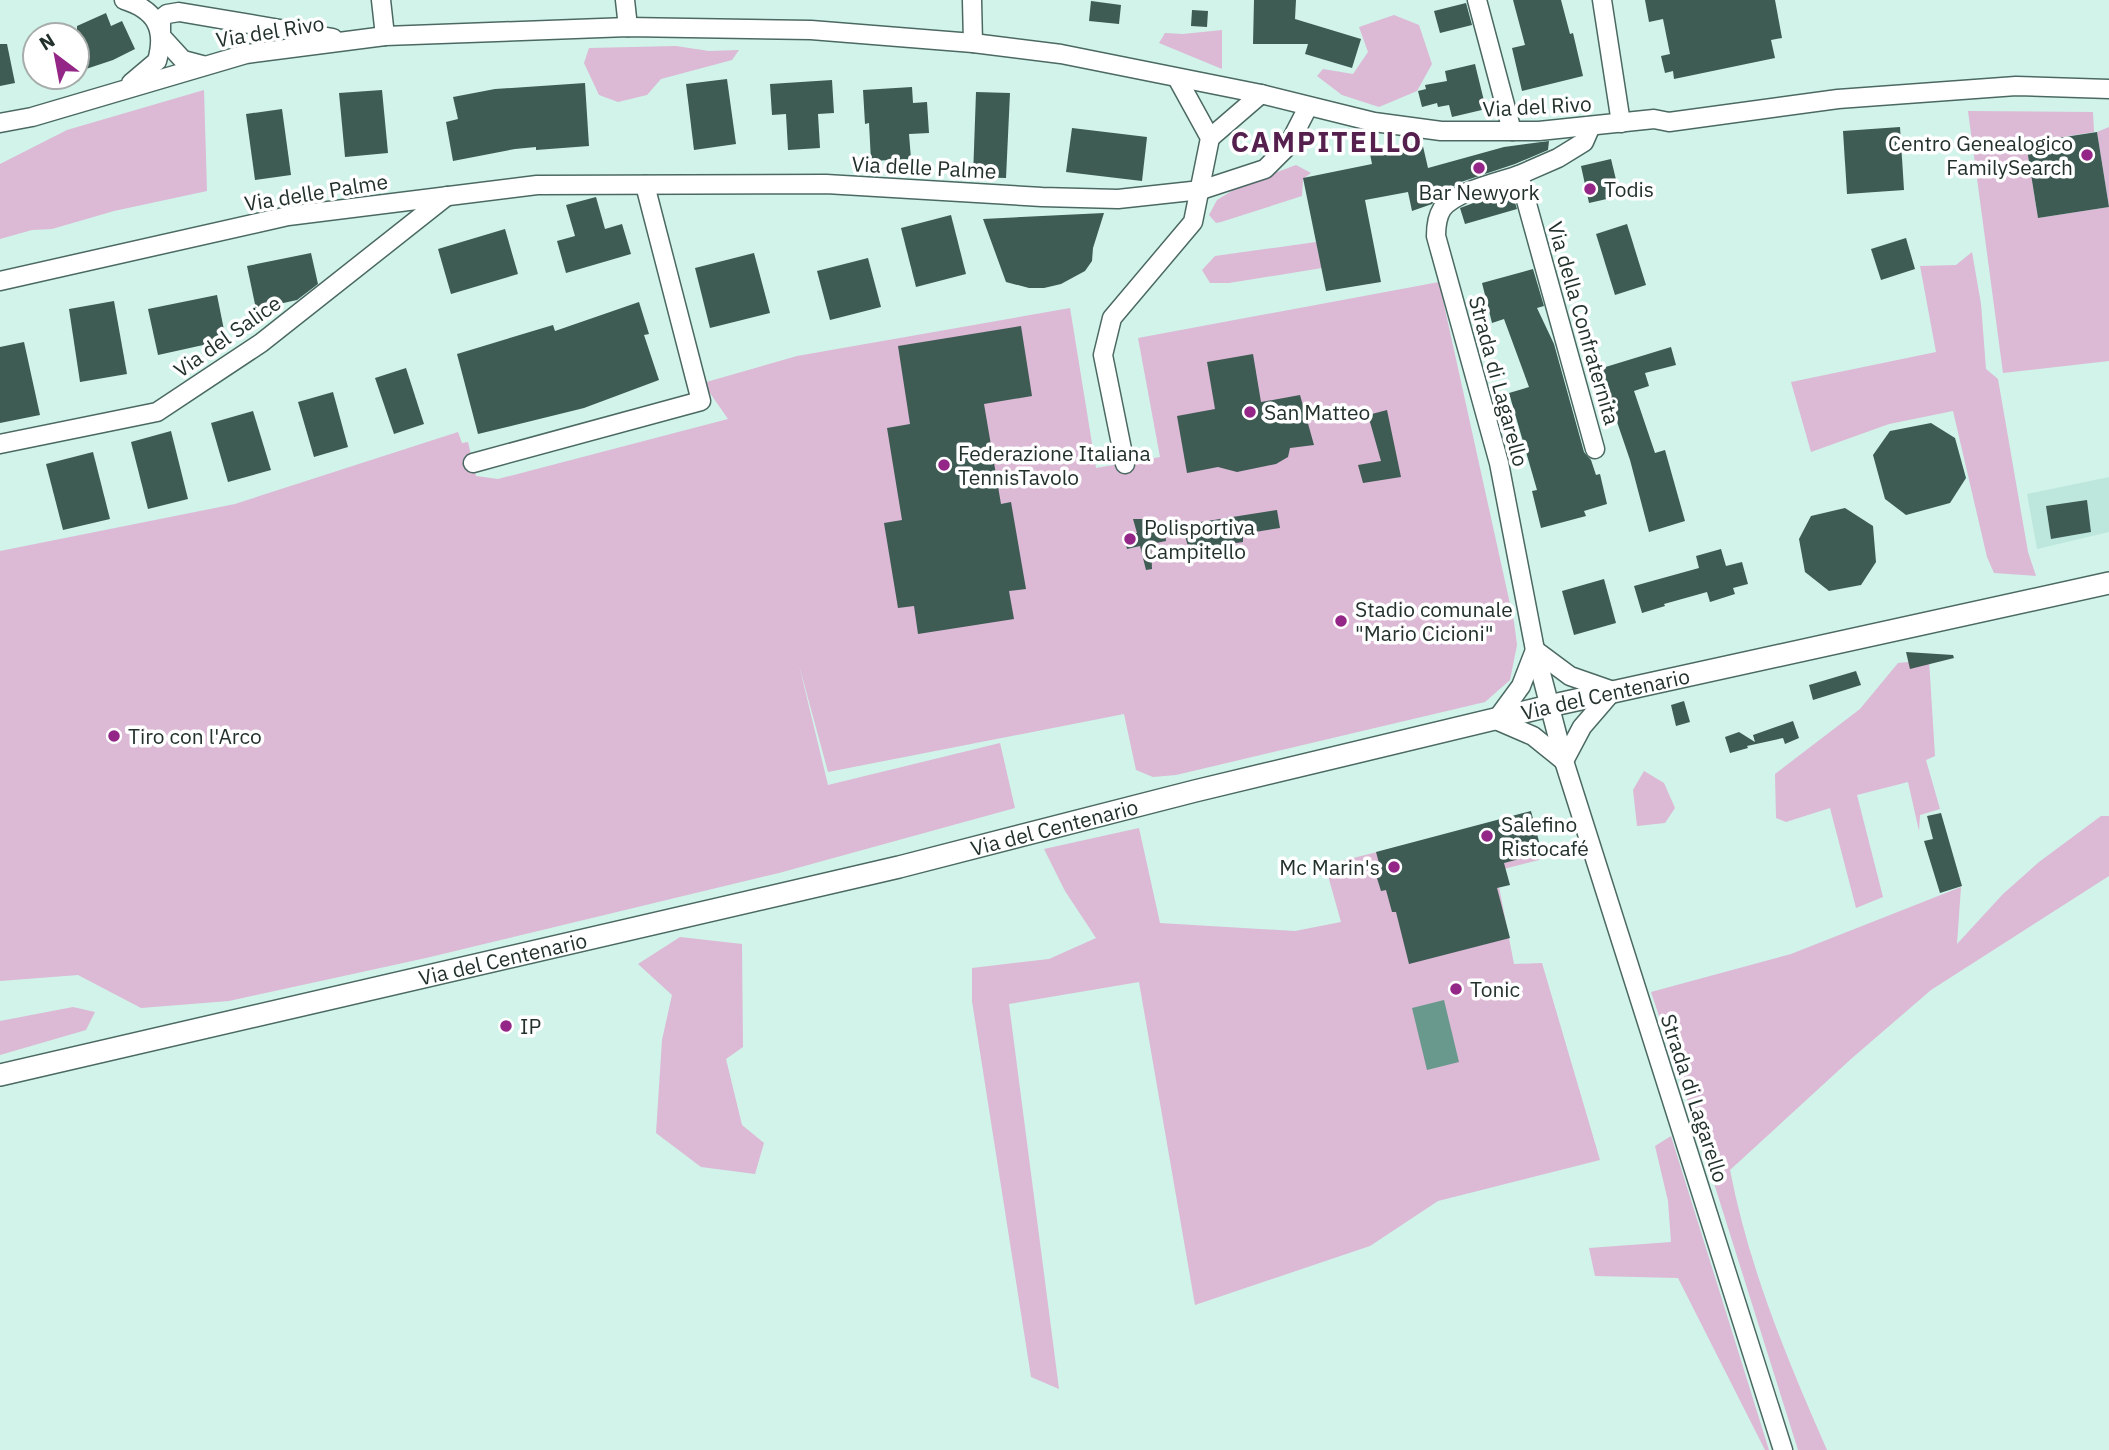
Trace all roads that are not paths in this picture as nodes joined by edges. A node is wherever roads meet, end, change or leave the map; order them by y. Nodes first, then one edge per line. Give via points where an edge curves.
1 (124, 0) edge
2 (381, 0) edge
3 (625, 0) edge
4 (972, 0) edge
5 (1494, 0) edge
6 (1602, 0) edge
7 (1480, 8) edge
8 (628, 27) junction
9 (160, 36) junction
10 (386, 36) junction
11 (353, 41) junction
12 (974, 43) junction
13 (205, 65) junction
14 (1177, 78) junction
15 (122, 89) junction
16 (2109, 89) edge
17 (1261, 94) junction
18 (1308, 107) junction
19 (32, 117) junction
20 (0, 123) edge
21 (1620, 123) junction
22 (1591, 126) junction
23 (1511, 131) junction
24 (0, 137) edge
25 (1210, 138) junction
26 (1519, 175) junction
27 (645, 185) junction
28 (1201, 190) junction
29 (447, 196) junction
30 (0, 281) edge
31 (0, 444) edge
32 (1595, 449) dead end
33 (473, 463) dead end
34 (1125, 464) dead end
35 (2109, 583) edge
36 (1535, 650) junction
37 (1613, 691) junction
38 (1549, 706) junction
39 (1496, 720) junction
40 (1564, 761) junction
41 (0, 1075) edge
42 (1783, 1450) edge

1 - 9 street via 149,12
2 - 10 street
3 - 8 street
4 - 12 street
5 - 7 street
6 - 21 street
7 - 23 street
8 - 10 street, Via del Rivo
8 - 12 street, Via del Rivo via 811,30
9 - 11 street via 161,19 179,12
9 - 13 street via 183,60
9 - 15 street via 157,61
10 - 11 street, Via del Rivo
11 - 13 street, Via del Rivo via 246,54
12 - 14 street, Via del Rivo via 1061,54
13 - 15 street, Via del Rivo
14 - 17 street, Via del Rivo
14 - 25 street
15 - 19 street, Via del Rivo
16 - 21 street, Via del Rivo via 2016,86
17 - 18 street, Via del Rivo
17 - 25 street
18 - 23 street, Via del Rivo via 1441,131
18 - 28 street, Via delle Palme via 1288,146 1265,169
19 - 20 street
19 - 24 street
21 - 22 street, Via del Rivo
22 - 23 street, Via del Rivo
22 - 26 street via 1584,142
25 - 28 street
26 - 32 street, Via della Confraternita
26 - 36 street, Strada di Lagarello via 1454,198 1443,208 1436,236 1499,463
27 - 28 street, Via delle Palme via 826,184 1118,198
27 - 29 street, Via delle Palme via 537,185
27 - 33 street via 701,401
28 - 34 street via 1193,222 1112,318 1103,355
29 - 30 street, Via delle Palme via 288,216
29 - 31 street, Via del Salice via 261,343 157,412
35 - 37 street, Via del Centenario
36 - 37 street via 1570,676
36 - 38 street, Strada di Lagarello
36 - 39 street via 1521,686
37 - 38 street, Via del Centenario
37 - 40 street via 1582,727
38 - 39 street, Via del Centenario
38 - 40 street, Strada di Lagarello
39 - 40 street via 1533,736
39 - 41 street, Via del Centenario via 899,867
40 - 42 street, Strada di Lagarello

